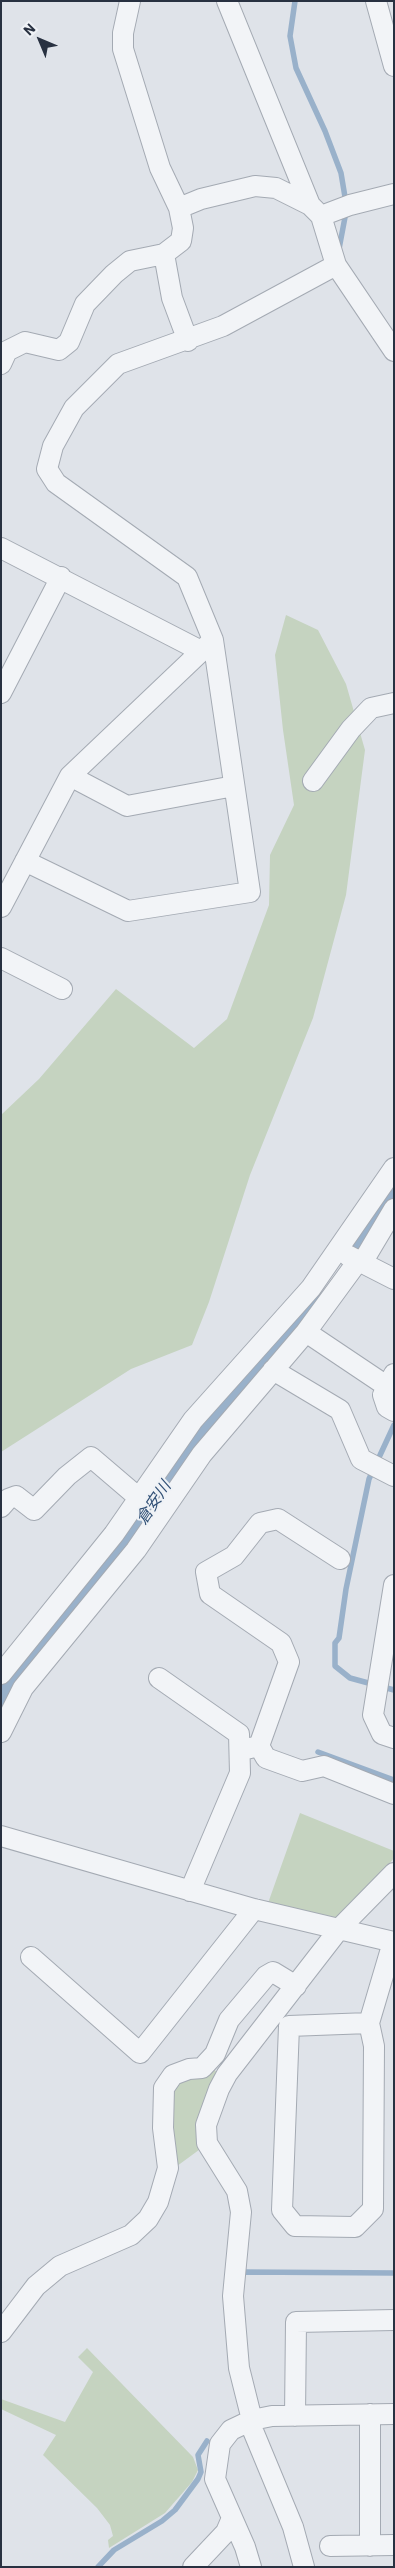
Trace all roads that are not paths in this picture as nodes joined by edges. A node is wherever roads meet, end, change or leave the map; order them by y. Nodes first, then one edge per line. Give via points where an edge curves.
1 (130, 1) edge
2 (226, 1) edge
3 (376, 1) edge
4 (394, 66) edge
5 (394, 194) edge
6 (179, 208) junction
7 (315, 210) junction
8 (164, 254) junction
9 (336, 265) junction
10 (188, 341) junction
11 (394, 351) edge
12 (1, 364) edge
13 (1, 548) edge
14 (60, 577) junction
15 (207, 645) junction
16 (1, 693) edge
17 (394, 703) edge
18 (70, 776) junction
19 (313, 781) dead end
20 (234, 786) junction
21 (25, 861) junction
22 (2, 902) edge
23 (1, 958) edge
24 (62, 989) dead end
25 (394, 1168) edge
26 (394, 1209) edge
27 (337, 1250) junction
28 (360, 1262) junction
29 (394, 1280) edge
30 (306, 1295) junction
31 (323, 1307) junction
32 (306, 1332) junction
33 (273, 1370) junction
34 (391, 1380) edge
35 (394, 1411) edge
36 (382, 1470) edge
37 (139, 1498) junction
38 (1, 1507) edge
39 (340, 1559) dead end
40 (394, 1585) edge
41 (1, 1674) edge
42 (159, 1678) dead end
43 (1, 1732) edge
44 (394, 1738) edge
45 (259, 1746) junction
46 (240, 1750) junction
47 (394, 1794) edge
48 (1, 1836) edge
49 (394, 1873) edge
50 (190, 1891) junction
51 (254, 1909) junction
52 (340, 1928) junction
53 (392, 1947) edge
54 (31, 1957) dead end
55 (296, 1986) junction
56 (370, 2023) junction
57 (289, 2026) junction
58 (262, 2030) junction
59 (394, 2320) edge
60 (1, 2332) edge
61 (370, 2414) junction
62 (394, 2414) edge
63 (295, 2416) junction
64 (250, 2421) junction
65 (232, 2518) junction
66 (394, 2545) edge
67 (330, 2546) dead end
68 (370, 2546) junction
69 (193, 2567) edge
70 (250, 2567) edge
71 (304, 2567) edge

1 - 6 street via 123,49 160,168
2 - 7 street
3 - 4 street
5 - 7 street
6 - 7 street via 201,199 255,186 276,188
6 - 8 street via 183,228 181,241
7 - 9 street
8 - 10 street via 172,298
8 - 12 street via 130,261 114,274 85,304 69,342 59,350 26,342 7,351
9 - 10 street via 223,326
9 - 11 street
10 - 15 street via 118,364 74,408 53,446 47,468 56,483 187,577
13 - 14 street
14 - 15 street
14 - 16 street
15 - 18 street
15 - 20 street
17 - 19 street via 371,708 351,729
18 - 20 street via 127,806
18 - 21 street
20 - 21 street via 250,892 128,911
21 - 22 street
23 - 24 street
25 - 27 street
26 - 28 street
27 - 28 street
27 - 30 street
28 - 29 street
28 - 31 street
30 - 31 street
30 - 37 street via 193,1420
31 - 32 street
32 - 33 street
32 - 34 street
33 - 36 street via 340,1410 361,1459
33 - 43 street via 220,1430 136,1550 23,1688
34 - 35 street via 383,1395 387,1407
37 - 38 street via 91,1456 34,1510 16,1496
37 - 41 street via 114,1534
39 - 45 street via 278,1519 260,1523 234,1556 206,1572 210,1594 281,1643 289,1662
40 - 44 street via 373,1716 382,1734
42 - 46 street via 239,1734
45 - 46 street
45 - 47 street via 266,1758 302,1772 324,1766
46 - 50 street via 240,1773
48 - 50 street
49 - 52 street
50 - 51 street
51 - 52 street
51 - 54 street via 140,2053
52 - 53 street
52 - 55 street
53 - 56 street
55 - 58 street
55 - 60 street via 272,1972 266,1976 229,2020 215,2054 202,2068 173,2076 164,2088 163,2128 168,2168 158,2202 148,2219 131,2235 60,2266 36,2286
56 - 57 street
56 - 57 street via 374,2046 373,2208 355,2227 294,2226 282,2210
57 - 58 street
58 - 64 street via 218,2089 206,2126 207,2143 237,2191 240,2212 233,2296 239,2368
59 - 63 street via 296,2322
61 - 62 street
61 - 63 street
61 - 68 street
63 - 64 street via 272,2416
64 - 65 street via 231,2430 220,2444 215,2479
64 - 71 street via 293,2528
65 - 69 street via 226,2532
65 - 70 street
66 - 68 street
67 - 68 street

